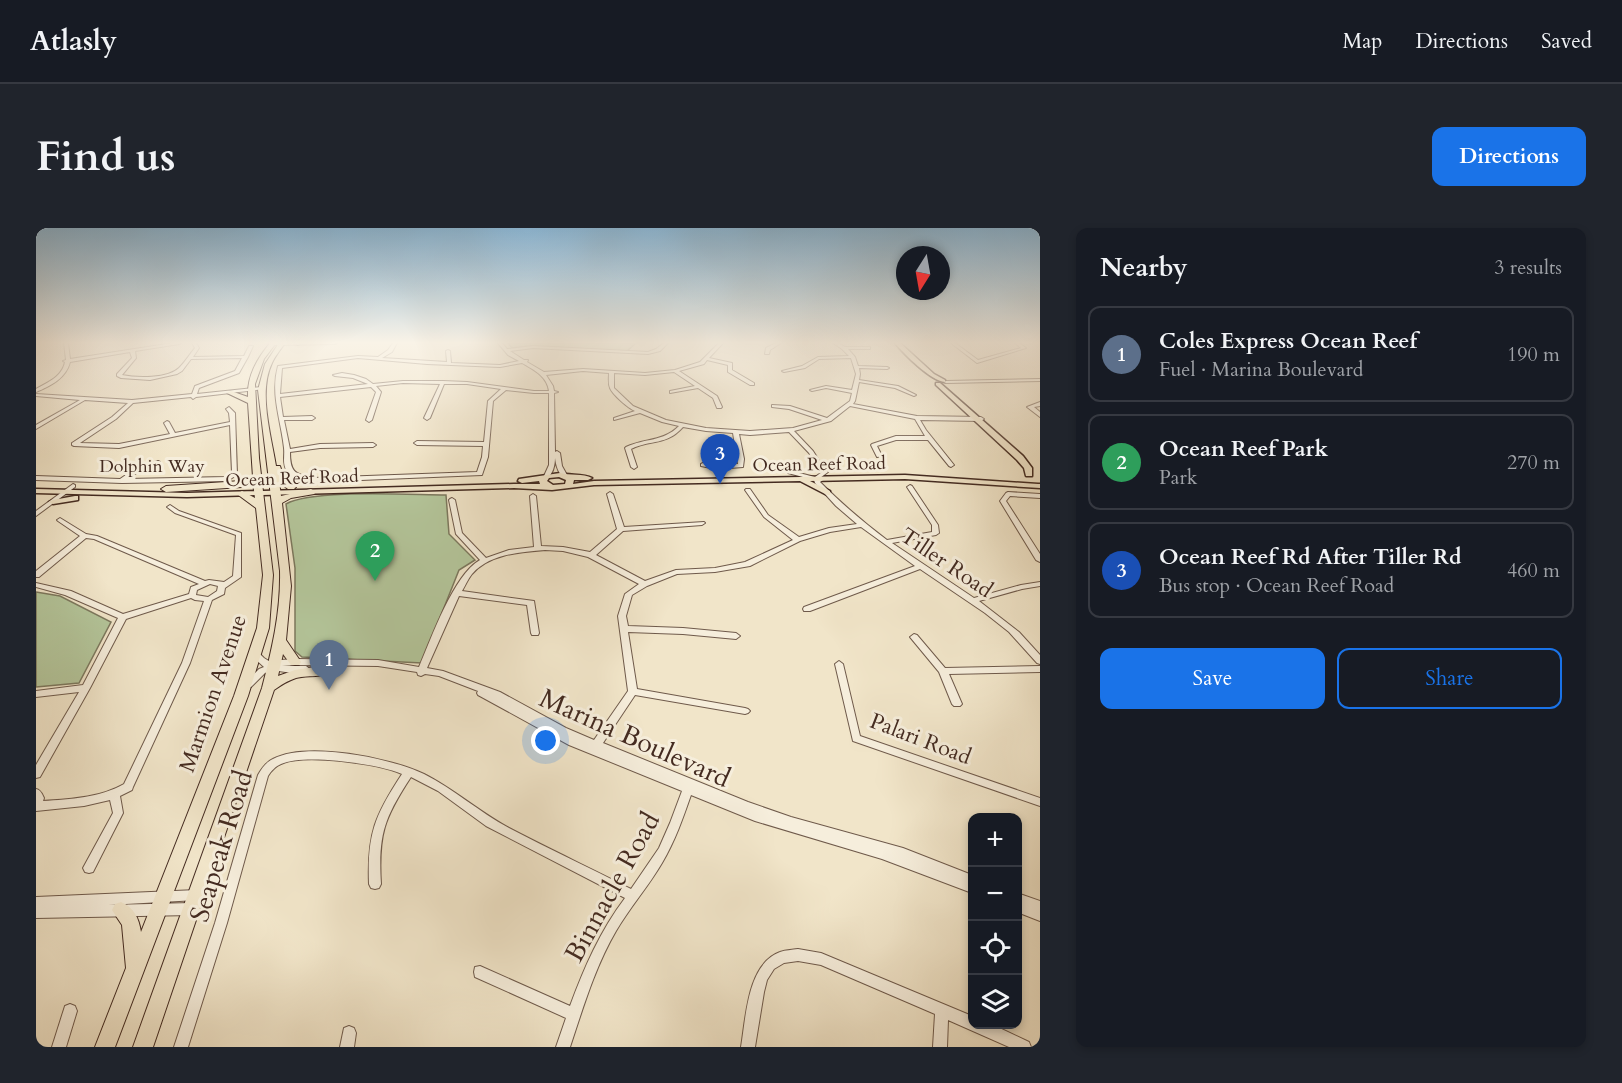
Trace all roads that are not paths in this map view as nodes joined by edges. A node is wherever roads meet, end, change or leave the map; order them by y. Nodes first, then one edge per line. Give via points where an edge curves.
1 (52, 381) edge
2 (212, 381) edge
3 (253, 381) edge
4 (264, 381) edge
5 (276, 381) edge
6 (366, 381) edge
7 (552, 381) edge
8 (613, 381) edge
9 (690, 381) edge
10 (747, 381) edge
11 (860, 381) edge
12 (861, 381) edge
13 (980, 381) edge
14 (443, 382) junction
15 (942, 382) joint
16 (752, 384) dead end
17 (371, 385) junction
18 (698, 387) junction
19 (262, 389) junction
20 (504, 389) junction
21 (251, 390) junction
22 (812, 390) dead end
23 (554, 392) junction
24 (672, 392) dead end
25 (855, 392) junction
26 (36, 393) edge
27 (231, 393) junction
28 (914, 395) dead end
29 (193, 396) junction
30 (278, 396) junction
31 (82, 400) junction
32 (251, 401) junction
33 (131, 403) junction
34 (1040, 404) edge
35 (852, 405) junction
36 (774, 406) dead end
37 (719, 407) dead end
38 (229, 409) dead end
39 (640, 411) junction
40 (1040, 415) edge
41 (312, 418) dead end
42 (428, 418) dead end
43 (917, 418) junction
44 (281, 419) junction
45 (616, 419) dead end
46 (979, 419) junction
47 (369, 420) dead end
48 (828, 421) junction
49 (167, 423) dead end
50 (233, 423) junction
51 (683, 424) junction
52 (36, 427) edge
53 (790, 430) junction
54 (736, 433) junction
55 (173, 434) junction
56 (930, 438) junction
57 (417, 443) dead end
58 (373, 444) dead end
59 (487, 444) junction
60 (270, 449) junction
61 (288, 451) junction
62 (879, 456) dead end
63 (817, 462) dead end
64 (158, 463) dead end
65 (703, 465) dead end
66 (951, 465) dead end
67 (634, 467) dead end
68 (791, 472) junction
69 (825, 472) junction
70 (1032, 473) junction
71 (566, 476) junction
72 (545, 477) junction
73 (866, 477) junction
74 (36, 478) edge
75 (817, 478) junction
76 (799, 479) junction
77 (122, 481) junction
78 (36, 484) edge
79 (259, 486) junction
80 (1039, 486) edge
81 (291, 487) junction
82 (548, 487) junction
83 (910, 487) dead end
84 (565, 488) junction
85 (65, 489) junction
86 (166, 489) joint
87 (748, 490) dead end
88 (36, 491) edge
89 (828, 491) junction
90 (312, 492) joint
91 (242, 494) junction
92 (275, 494) junction
93 (610, 494) dead end
94 (109, 495) junction
95 (533, 496) dead end
96 (1040, 496) edge
97 (453, 500) dead end
98 (53, 502) junction
99 (170, 507) dead end
100 (262, 508) junction
101 (36, 512) edge
102 (60, 520) dead end
103 (702, 523) dead end
104 (862, 525) junction
105 (621, 529) junction
106 (84, 536) junction
107 (798, 540) junction
108 (887, 542) junction
109 (538, 549) junction
110 (591, 555) junction
111 (1040, 560) edge
112 (485, 561) junction
113 (921, 566) junction
114 (36, 576) edge
115 (204, 583) junction
116 (36, 584) edge
117 (644, 584) junction
118 (1040, 584) edge
119 (223, 586) junction
120 (458, 593) junction
121 (192, 595) junction
122 (209, 598) junction
123 (974, 600) junction
124 (807, 609) dead end
125 (123, 617) junction
126 (626, 629) junction
127 (535, 633) dead end
128 (736, 636) dead end
129 (914, 637) dead end
130 (280, 641) junction
131 (256, 655) junction
132 (1040, 661) edge
133 (296, 662) junction
134 (839, 664) dead end
135 (273, 667) junction
136 (333, 668) junction
137 (1040, 669) edge
138 (422, 671) junction
139 (943, 671) junction
140 (87, 688) junction
141 (268, 688) junction
142 (633, 691) junction
143 (36, 694) edge
144 (241, 696) junction
145 (957, 704) dead end
146 (745, 711) dead end
147 (594, 748) junction
148 (409, 772) junction
149 (36, 774) edge
150 (689, 786) junction
151 (36, 793) edge
152 (115, 796) junction
153 (1040, 802) edge
154 (37, 806) edge
155 (89, 868) dead end
156 (968, 878) edge
157 (375, 884) dead end
158 (968, 886) edge
159 (633, 896) junction
160 (1022, 900) edge
161 (194, 902) junction
162 (36, 903) edge
163 (161, 903) junction
164 (1040, 907) edge
165 (1022, 908) edge
166 (121, 910) junction
167 (36, 912) edge
168 (1040, 915) edge
169 (135, 971) junction
170 (480, 972) dead end
171 (942, 1010) junction
172 (70, 1011) dead end
173 (574, 1015) junction
174 (968, 1021) edge
175 (985, 1029) edge
176 (59, 1047) edge
177 (105, 1047) edge
178 (143, 1047) edge
179 (181, 1047) edge
180 (563, 1047) edge
181 (748, 1047) edge
182 (940, 1047) edge
183 (1024, 1047) edge

1 - 26 street
2 - 29 street via 197,387
3 - 21 highway, Marmion Avenue
4 - 19 highway, Marmion Avenue
5 - 30 street
6 - 17 street
7 - 23 street
8 - 39 street via 613,390 622,401
9 - 18 street
10 - 16 street
11 - 25 street
12 - 28 street via 896,387
13 - 15 street
14 - 17 street
14 - 20 street
14 - 42 street
15 - 46 main road
17 - 30 street
17 - 47 street via 379,392
18 - 24 street
18 - 37 street via 715,397
19 - 21 street
19 - 60 highway, Marmion Avenue
20 - 23 street
20 - 59 street via 491,401
21 - 27 street
21 - 29 street
21 - 32 highway, Marmion Avenue
22 - 25 street via 826,387
23 - 71 street via 558,462
23 - 72 street via 552,465
25 - 35 street
26 - 31 street
27 - 29 street
27 - 32 highway
29 - 33 street
30 - 44 street
31 - 33 street
31 - 52 street
32 - 79 highway, Marmion Avenue
33 - 55 street via 74,444 119,446
34 - 40 street via 1030,407
35 - 43 street
35 - 48 street
36 - 48 street
38 - 50 street, Dolphin Way
39 - 45 street
39 - 51 street
41 - 44 street
43 - 46 street
43 - 56 street
44 - 61 street
46 - 70 main road
48 - 53 street
49 - 55 street
50 - 55 street
50 - 77 street, Dolphin Way via 233,477 221,481
51 - 54 street
51 - 67 street via 674,436 628,448
53 - 54 street
53 - 63 street
54 - 65 street via 741,466
56 - 62 street via 896,438 873,445
56 - 66 street
57 - 59 street
58 - 61 street
59 - 61 street via 480,474 433,476 312,480 295,476 288,467
60 - 81 highway via 276,454 280,478
60 - 92 highway, Marmion Avenue
64 - 77 street via 140,468
68 - 69 main road, Ocean Reef Road
68 - 71 main road, Ocean Reef Road
68 - 75 street
69 - 70 main road, Ocean Reef Road via 911,471 1003,478
69 - 75 street
70 - 80 main road via 1030,483
71 - 72 main road, Ocean Reef Road
71 - 84 main road via 571,484
72 - 81 main road, Ocean Reef Road via 521,481
72 - 82 main road via 542,482
73 - 75 main road, Ocean Reef Road
73 - 80 main road, Ocean Reef Road
73 - 89 main road
74 - 77 street, Dolphin Way
75 - 76 main road, Ocean Reef Road
75 - 89 street, Tiller Road
76 - 84 main road, Ocean Reef Road via 594,483
76 - 89 main road
78 - 85 main road, Ocean Reef Road
79 - 86 highway
79 - 91 main road, Ocean Reef Road
79 - 92 main road, Ocean Reef Road
79 - 100 highway, Marmion Avenue
81 - 92 main road, Ocean Reef Road
82 - 84 main road, Ocean Reef Road
82 - 90 main road, Ocean Reef Road
83 - 108 street via 936,532
85 - 86 main road, Ocean Reef Road
85 - 88 main road, Ocean Reef Road
85 - 94 main road, Ocean Reef Road
85 - 98 street
85 - 101 street
87 - 107 street via 766,516
89 - 104 street, Tiller Road
90 - 92 highway
91 - 94 main road, Ocean Reef Road
91 - 100 highway
92 - 130 highway, Marmion Avenue via 285,570
93 - 105 street
94 - 98 main road
95 - 109 street
96 - 111 street via 1008,494 1003,501
97 - 112 street via 459,534
98 - 101 street
99 - 119 street via 239,534 237,577
100 - 131 highway, Marmion Avenue via 267,585
102 - 106 street
103 - 105 street
104 - 107 street
104 - 108 street, Tiller Road
105 - 110 street
106 - 114 street
106 - 115 street via 95,537
107 - 117 street via 747,564 676,572
108 - 113 street, Tiller Road
109 - 110 street via 564,548
109 - 112 street
110 - 117 street
112 - 120 street via 470,573
113 - 123 street, Tiller Road
113 - 124 street
114 - 116 street
115 - 119 street
115 - 121 street
116 - 125 street
117 - 126 street via 629,594 622,616
118 - 123 street
119 - 122 street via 222,592
120 - 127 street via 531,603
120 - 138 street
121 - 122 street
121 - 125 street
122 - 152 street via 186,663 128,787
123 - 132 street, Tiller Road via 1014,632
125 - 140 street
126 - 128 street
126 - 142 street
129 - 139 street
130 - 133 highway
130 - 135 highway, Marmion Avenue
131 - 135 street
131 - 144 highway, Marmion Avenue
133 - 135 street, Marina Boulevard
133 - 138 street, Marina Boulevard via 378,663
134 - 153 street, Palari Road via 856,738
135 - 136 street, Marina Boulevard
135 - 141 highway, Marmion Avenue
135 - 144 street, Marina Boulevard via 258,674
136 - 138 street, Marina Boulevard
136 - 141 highway via 295,674
137 - 139 street
138 - 147 street, Marina Boulevard via 481,693 552,732
139 - 145 street
140 - 143 street
140 - 149 street
141 - 161 highway, Marmion Avenue
142 - 146 street
142 - 147 street
144 - 163 highway, Marmion Avenue
147 - 150 street, Marina Boulevard
148 - 157 street via 381,817 373,860
148 - 159 street, Seapeak Road via 435,784 490,823
148 - 179 street, Seapeak Road via 380,761 345,757 281,759 267,769
150 - 156 street, Marina Boulevard via 903,853
150 - 158 street, Marina Boulevard via 763,819 883,854
150 - 159 street, Binnacle Road via 660,857
151 - 154 street
152 - 154 street
152 - 155 street via 118,813
159 - 173 street, Binnacle Road via 612,928
160 - 164 street
161 - 163 street
161 - 178 highway, Marmion Avenue
162 - 163 street
163 - 166 street
163 - 169 highway, Marmion Avenue
165 - 168 street
166 - 167 street
166 - 169 highway via 131,922
169 - 177 highway, Marmion Avenue
170 - 173 street
171 - 174 street
171 - 181 street via 821,959 794,953 774,959 761,976
171 - 182 street
172 - 176 street
173 - 180 street, Binnacle Road
175 - 183 street

